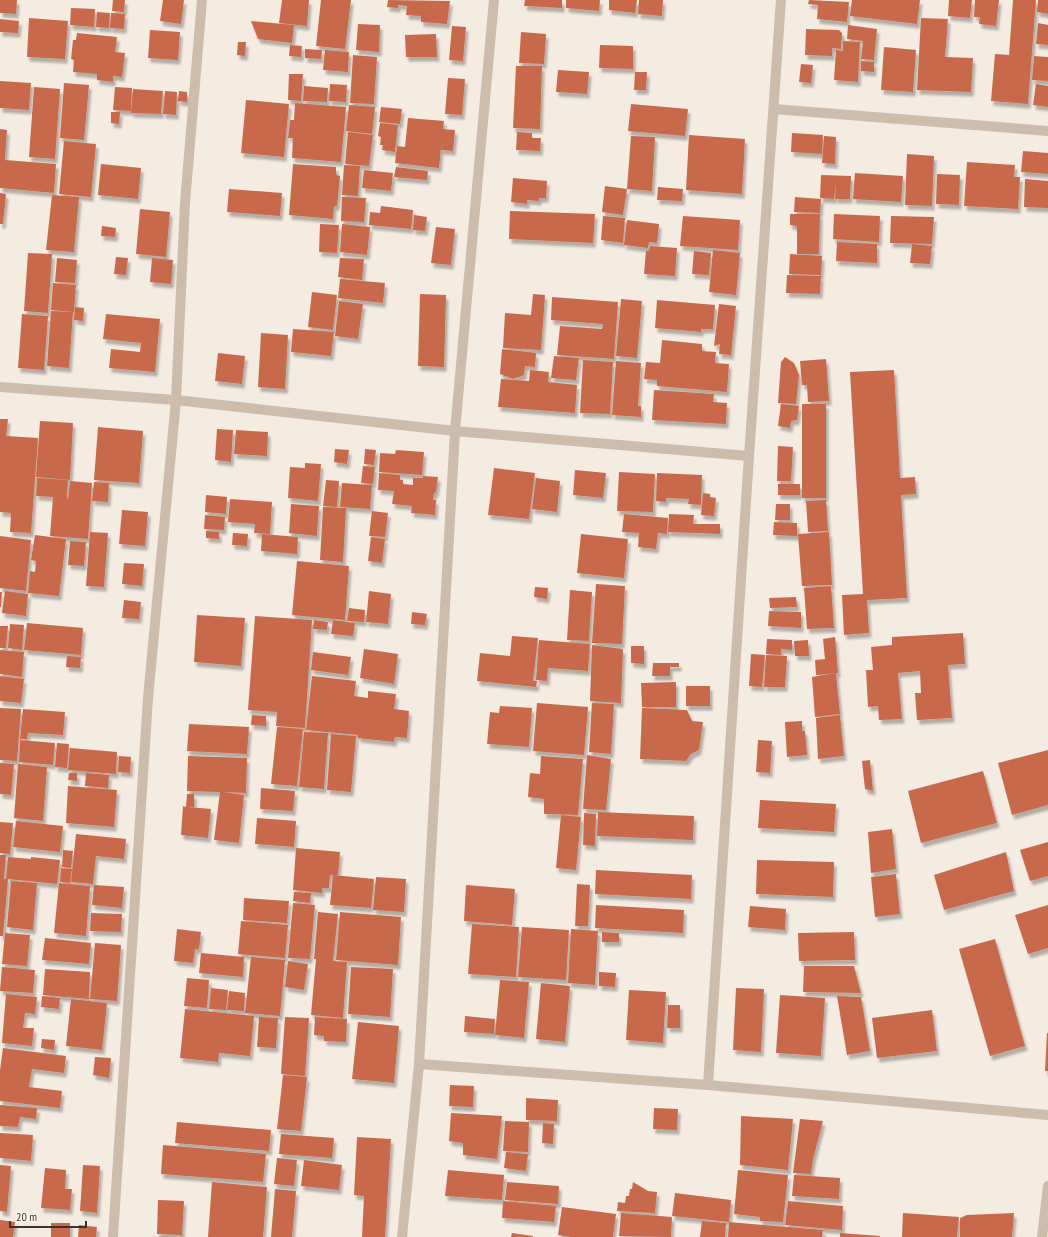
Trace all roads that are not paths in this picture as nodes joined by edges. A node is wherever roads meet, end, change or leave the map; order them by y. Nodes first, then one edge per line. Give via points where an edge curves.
1 (202, 0) edge
2 (494, 0) edge
3 (781, 0) edge
4 (774, 109) junction
5 (1048, 131) edge
6 (0, 388) edge
7 (176, 400) junction
8 (455, 431) junction
9 (749, 456) junction
10 (419, 1064) junction
11 (708, 1085) junction
12 (1048, 1115) edge
13 (1048, 1186) edge
14 (113, 1237) edge
15 (402, 1237) edge
16 (1042, 1237) edge

1 - 7 street via 186,203
2 - 8 street
3 - 4 street
4 - 5 street
4 - 9 street
6 - 7 street
7 - 8 street
7 - 14 street via 148,698
8 - 9 street
8 - 10 street
9 - 11 street
10 - 11 street
10 - 15 street
11 - 12 street
13 - 16 street

